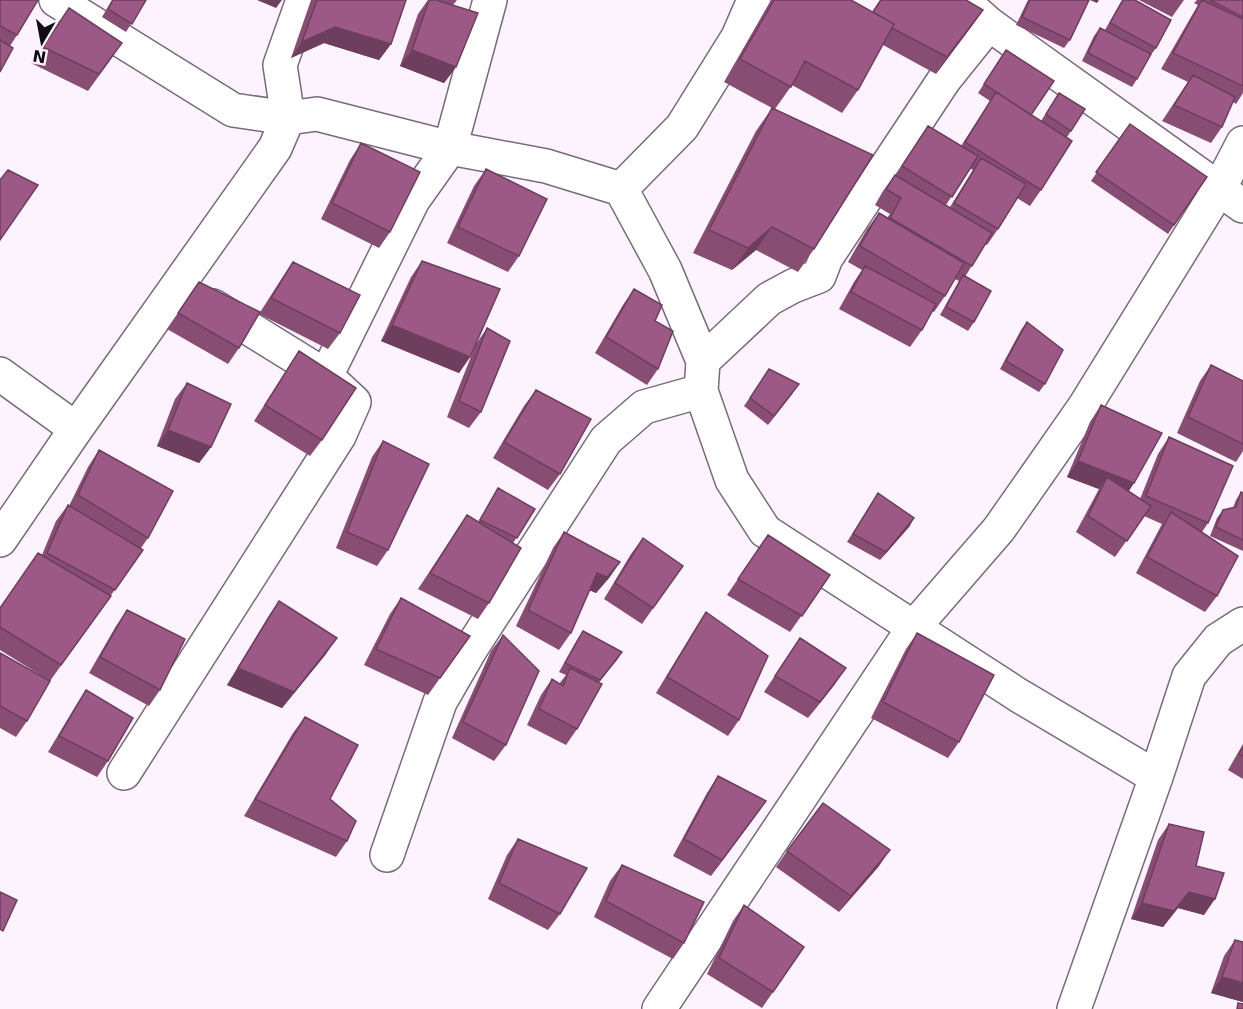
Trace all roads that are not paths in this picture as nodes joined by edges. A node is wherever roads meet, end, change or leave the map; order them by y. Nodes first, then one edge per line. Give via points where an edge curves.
1 (56, 0) edge
2 (303, 0) edge
3 (490, 0) edge
4 (754, 0) edge
5 (962, 0) edge
6 (989, 24) junction
7 (288, 118) junction
8 (1243, 143) edge
9 (450, 148) junction
10 (621, 189) junction
11 (1231, 197) edge
12 (178, 284) junction
13 (0, 374) edge
14 (326, 376) junction
15 (702, 376) junction
16 (76, 429) junction
17 (0, 540) edge
18 (1243, 624) edge
19 (914, 627) junction
20 (124, 773) dead end
21 (1156, 777) junction
22 (387, 855) dead end
23 (659, 1009) edge
24 (1074, 1009) edge

1 - 7 street via 233,110
2 - 7 street via 280,65
3 - 9 street
4 - 10 street via 738,37 682,127
5 - 6 street
6 - 11 street
6 - 15 street via 944,80 826,258 819,276 769,299
7 - 9 street via 317,114
7 - 12 street via 275,148
8 - 11 street
9 - 10 street via 546,166
9 - 14 street via 412,200
10 - 15 street via 666,270
11 - 19 street via 999,529
12 - 14 street
12 - 16 street
13 - 16 street
14 - 20 street via 354,402 339,436
15 - 19 street via 732,480 765,531
15 - 22 street via 644,407 606,440 440,702
16 - 17 street
18 - 21 street via 1218,640 1189,676
19 - 21 street via 1018,695
19 - 23 street
21 - 24 street

